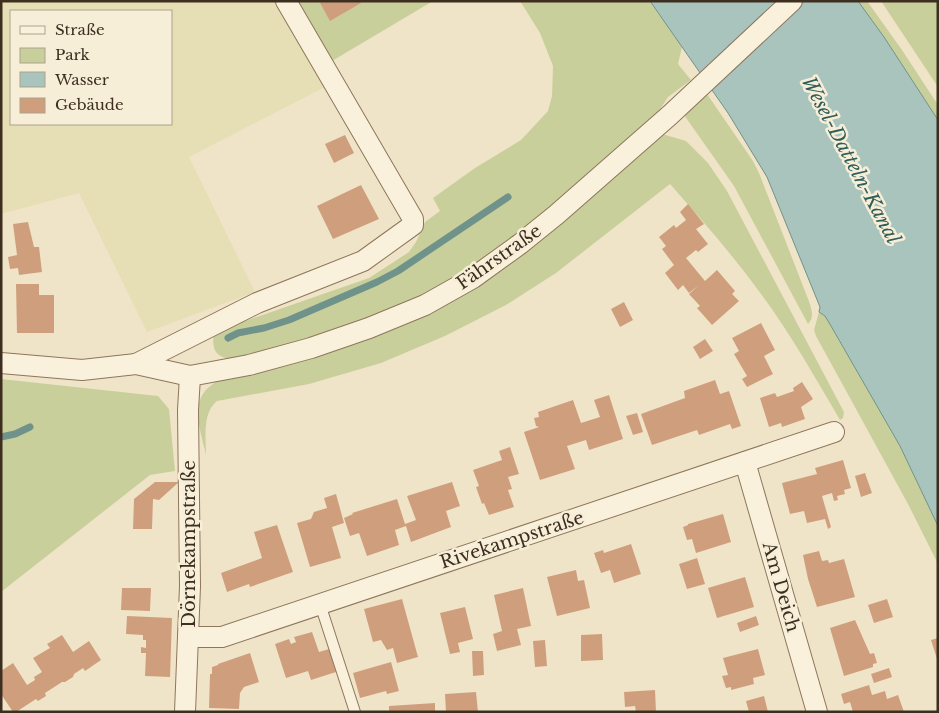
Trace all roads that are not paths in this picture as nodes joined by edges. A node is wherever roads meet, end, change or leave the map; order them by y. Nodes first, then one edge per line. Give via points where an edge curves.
1 (286, 1) edge
2 (792, 1) edge
3 (1, 363) edge
4 (136, 364) junction
5 (190, 376) junction
6 (834, 432) dead end
7 (745, 462) junction
8 (320, 604) junction
9 (189, 637) junction
10 (185, 712) edge
11 (355, 712) edge
12 (817, 712) edge

1 - 4 street, Fährstraße via 413,219 413,225 363,261 258,303
2 - 5 street, Fährstraße via 556,215 473,278 425,305 369,328 249,365
3 - 4 street, Fährstraße via 82,370
4 - 5 street, Fährstraße
5 - 9 street, Dörnekampstraße
6 - 7 street, Rivekampstraße
7 - 8 street, Rivekampstraße
7 - 12 street, Am Deich
8 - 9 street, Rivekampstraße via 222,637
8 - 11 lane
9 - 10 street, Dörnekampstraße

